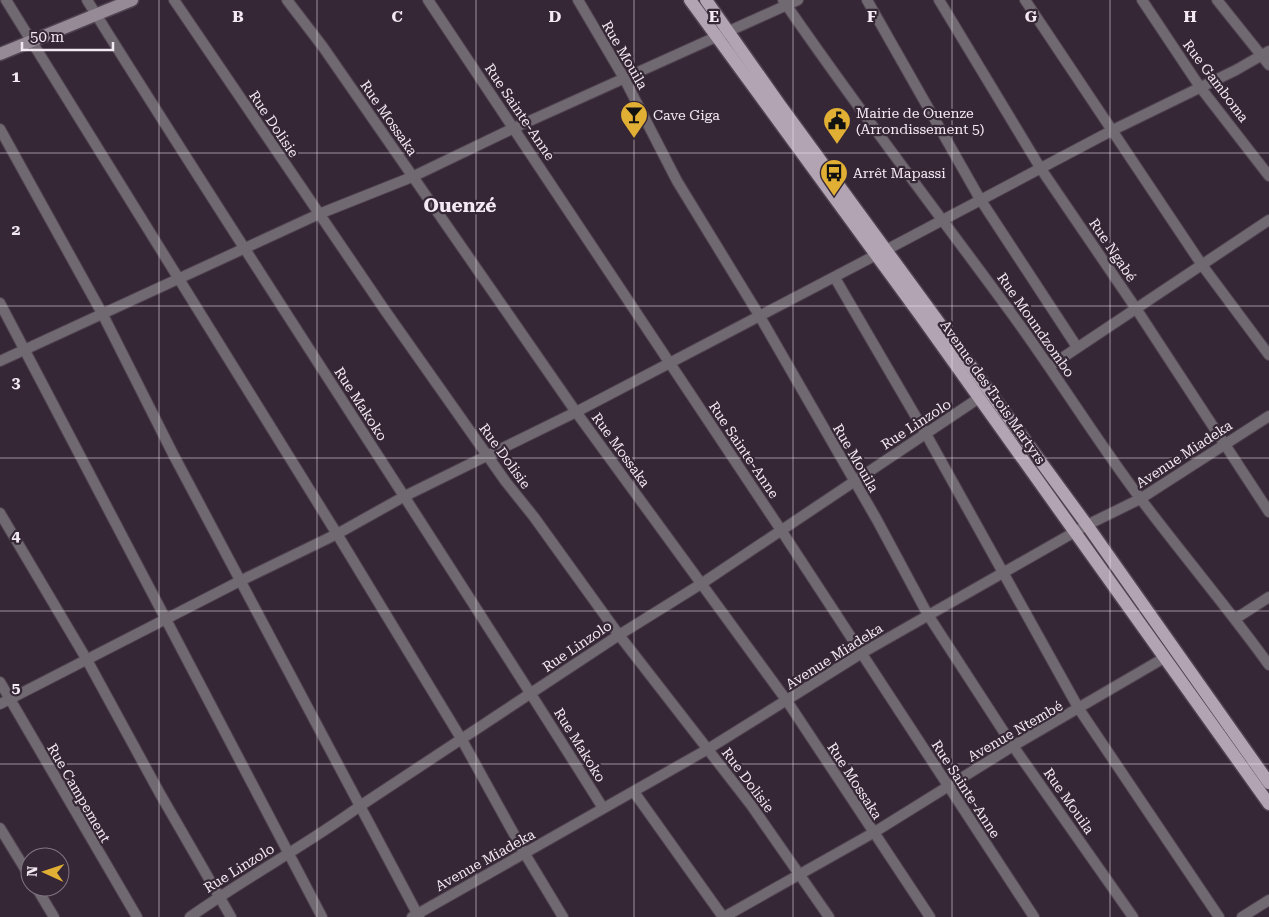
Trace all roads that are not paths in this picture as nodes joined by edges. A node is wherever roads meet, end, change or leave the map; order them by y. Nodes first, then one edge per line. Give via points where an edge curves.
1 (6, 0) edge
2 (87, 0) edge
3 (132, 0) edge
4 (174, 0) edge
5 (287, 0) edge
6 (428, 0) edge
7 (578, 0) edge
8 (690, 0) edge
9 (706, 0) edge
10 (798, 0) edge
11 (867, 0) edge
12 (939, 0) edge
13 (1025, 0) edge
14 (1142, 0) edge
15 (1217, 0) edge
16 (785, 2) edge
17 (97, 15) junction
18 (722, 33) junction
19 (32, 41) junction
20 (1265, 53) edge
21 (0, 54) edge
22 (1269, 65) edge
23 (624, 78) junction
24 (1200, 87) junction
25 (514, 128) junction
26 (0, 129) edge
27 (1113, 130) junction
28 (1041, 169) junction
29 (1269, 176) edge
30 (412, 177) junction
31 (980, 199) junction
32 (319, 214) junction
33 (943, 219) junction
34 (1269, 220) edge
35 (244, 248) junction
36 (881, 253) junction
37 (1202, 265) junction
38 (834, 278) junction
39 (180, 280) junction
40 (0, 303) edge
41 (1135, 308) junction
42 (103, 315) junction
43 (759, 315) junction
44 (1077, 347) junction
45 (24, 350) junction
46 (1269, 355) edge
47 (0, 361) edge
48 (670, 362) junction
49 (1050, 366) junction
50 (979, 398) junction
51 (576, 412) junction
52 (1269, 416) edge
53 (926, 434) junction
54 (1225, 443) junction
55 (488, 456) junction
56 (854, 482) junction
57 (405, 496) junction
58 (1140, 499) junction
59 (1269, 512) edge
60 (0, 513) edge
61 (1087, 525) junction
62 (780, 530) junction
63 (1075, 532) junction
64 (337, 534) junction
65 (1004, 574) junction
66 (240, 581) junction
67 (701, 584) junction
68 (1269, 597) edge
69 (928, 616) junction
70 (1236, 618) junction
71 (166, 620) junction
72 (619, 635) junction
73 (862, 653) junction
74 (1164, 658) junction
75 (87, 660) junction
76 (1269, 665) edge
77 (0, 682) edge
78 (531, 694) junction
79 (10, 699) junction
80 (787, 701) junction
81 (0, 704) edge
82 (1079, 709) junction
83 (462, 740) junction
84 (1013, 746) junction
85 (708, 749) junction
86 (1269, 783) edge
87 (948, 787) junction
88 (634, 792) junction
89 (1269, 804) edge
90 (360, 806) junction
91 (603, 808) junction
92 (0, 828) edge
93 (873, 833) junction
94 (288, 854) junction
95 (525, 854) junction
96 (20, 861) edge
97 (798, 874) junction
98 (219, 896) junction
99 (42, 897) edge
100 (1269, 900) edge
101 (416, 916) edge
102 (54, 917) edge
103 (137, 917) edge
104 (190, 917) edge
105 (231, 917) edge
106 (322, 917) edge
107 (563, 917) edge
108 (723, 917) edge
109 (829, 917) edge
110 (930, 917) edge
111 (1034, 917) edge
112 (1133, 917) edge
113 (1218, 917) edge
114 (1242, 917) edge

1 - 19 street
2 - 17 street, Rue Makoko
3 - 17 main road
4 - 32 street, Rue Dolisie
5 - 30 street, Rue Mossaka
6 - 25 street, Rue Sainte-Anne
7 - 23 street, Rue Mouila
8 - 18 main road, Avenue des Trois Martyrs
9 - 18 main road, Avenue des Trois Martyrs
10 - 16 street
11 - 31 street
12 - 28 street, Rue Ngabé
13 - 27 street
14 - 24 street, Rue Gamboma
15 - 20 street
16 - 18 street
16 - 33 street, Rue Moundzombo via 856,104
17 - 19 main road
17 - 35 street, Rue Makoko
18 - 23 street
18 - 36 main road, Avenue des Trois Martyrs
19 - 21 main road
19 - 39 street
20 - 22 street
20 - 24 street
23 - 25 street
23 - 43 street, Rue Mouila via 677,181
24 - 27 street
24 - 29 street, Rue Gamboma
25 - 30 street
25 - 48 street, Rue Sainte-Anne
26 - 42 street
27 - 28 street
27 - 37 street
28 - 31 street
28 - 41 street, Rue Ngabé
30 - 32 street
30 - 51 street, Rue Mossaka
31 - 33 street
31 - 44 street
32 - 35 street
32 - 55 street, Rue Dolisie
33 - 36 street
33 - 49 street, Rue Moundzombo
34 - 37 street
35 - 39 street
35 - 57 street, Rue Makoko
36 - 38 street
36 - 50 main road, Avenue des Trois Martyrs
36 - 61 main road, Avenue des Trois Martyrs
37 - 41 street
37 - 46 street
38 - 43 street
38 - 53 street
39 - 42 street
39 - 64 street
40 - 45 street
41 - 44 street
41 - 54 street, Rue Ngabé
42 - 45 street
42 - 66 street
43 - 48 street
43 - 56 street, Rue Mouila
44 - 49 street
45 - 47 street
45 - 71 street
48 - 51 street
48 - 62 street, Rue Sainte-Anne
49 - 58 street, Rue Moundzombo
50 - 53 street, Rue Linzolo
50 - 63 main road, Avenue des Trois Martyrs
51 - 55 street
51 - 67 street, Rue Mossaka
52 - 54 street, Avenue Miadeka
53 - 56 street, Rue Linzolo
53 - 65 street
54 - 58 street, Avenue Miadeka
54 - 59 street, Rue Ngabé
55 - 57 street
55 - 72 street, Rue Dolisie
56 - 62 street, Rue Linzolo
56 - 69 street, Rue Mouila
57 - 64 street
57 - 78 street, Rue Makoko
58 - 61 street, Avenue Miadeka
58 - 70 street, Rue Moundzombo
60 - 75 street
61 - 63 street, Avenue Miadeka
61 - 86 main road, Avenue des Trois Martyrs
62 - 67 street, Rue Linzolo
62 - 73 street, Rue Sainte-Anne
63 - 65 street, Avenue Miadeka
63 - 74 main road, Avenue des Trois Martyrs
64 - 66 street
64 - 83 street
65 - 69 street, Avenue Miadeka
65 - 82 street
66 - 71 street
66 - 90 street
67 - 72 street, Rue Linzolo
67 - 80 street, Rue Mossaka
68 - 70 street
69 - 73 street, Avenue Miadeka
69 - 84 street, Rue Mouila
70 - 76 street, Rue Moundzombo
71 - 75 street
71 - 94 street
72 - 78 street, Rue Linzolo
72 - 85 street, Rue Dolisie
73 - 80 street, Avenue Miadeka
73 - 87 street, Rue Sainte-Anne
74 - 82 street, Avenue Ntembé
74 - 89 main road, Avenue des Trois Martyrs
75 - 79 street
75 - 98 street
77 - 79 street, Rue Campement
78 - 83 street, Rue Linzolo
78 - 91 street, Rue Makoko
79 - 81 street
79 - 103 street, Rue Campement
80 - 85 street, Avenue Miadeka
80 - 93 street, Rue Mossaka
82 - 84 street, Avenue Ntembé
82 - 113 street
83 - 90 street, Rue Linzolo
83 - 95 street
84 - 87 street, Avenue Ntembé
84 - 112 street, Rue Mouila
85 - 88 street, Avenue Miadeka
85 - 97 street, Rue Dolisie
87 - 93 street, Avenue Ntembé
87 - 111 street, Rue Sainte-Anne
88 - 91 street, Avenue Miadeka
88 - 108 street
90 - 94 street, Rue Linzolo
90 - 101 street
91 - 95 street, Avenue Miadeka
92 - 96 street
93 - 97 street, Avenue Ntembé
93 - 110 street, Rue Mossaka
94 - 98 street, Rue Linzolo
94 - 106 street
95 - 101 street, Avenue Miadeka
95 - 107 street
97 - 108 street, Avenue Ntembé
97 - 109 street, Rue Dolisie
98 - 104 street, Rue Linzolo
98 - 105 street
99 - 102 street
100 - 114 street

